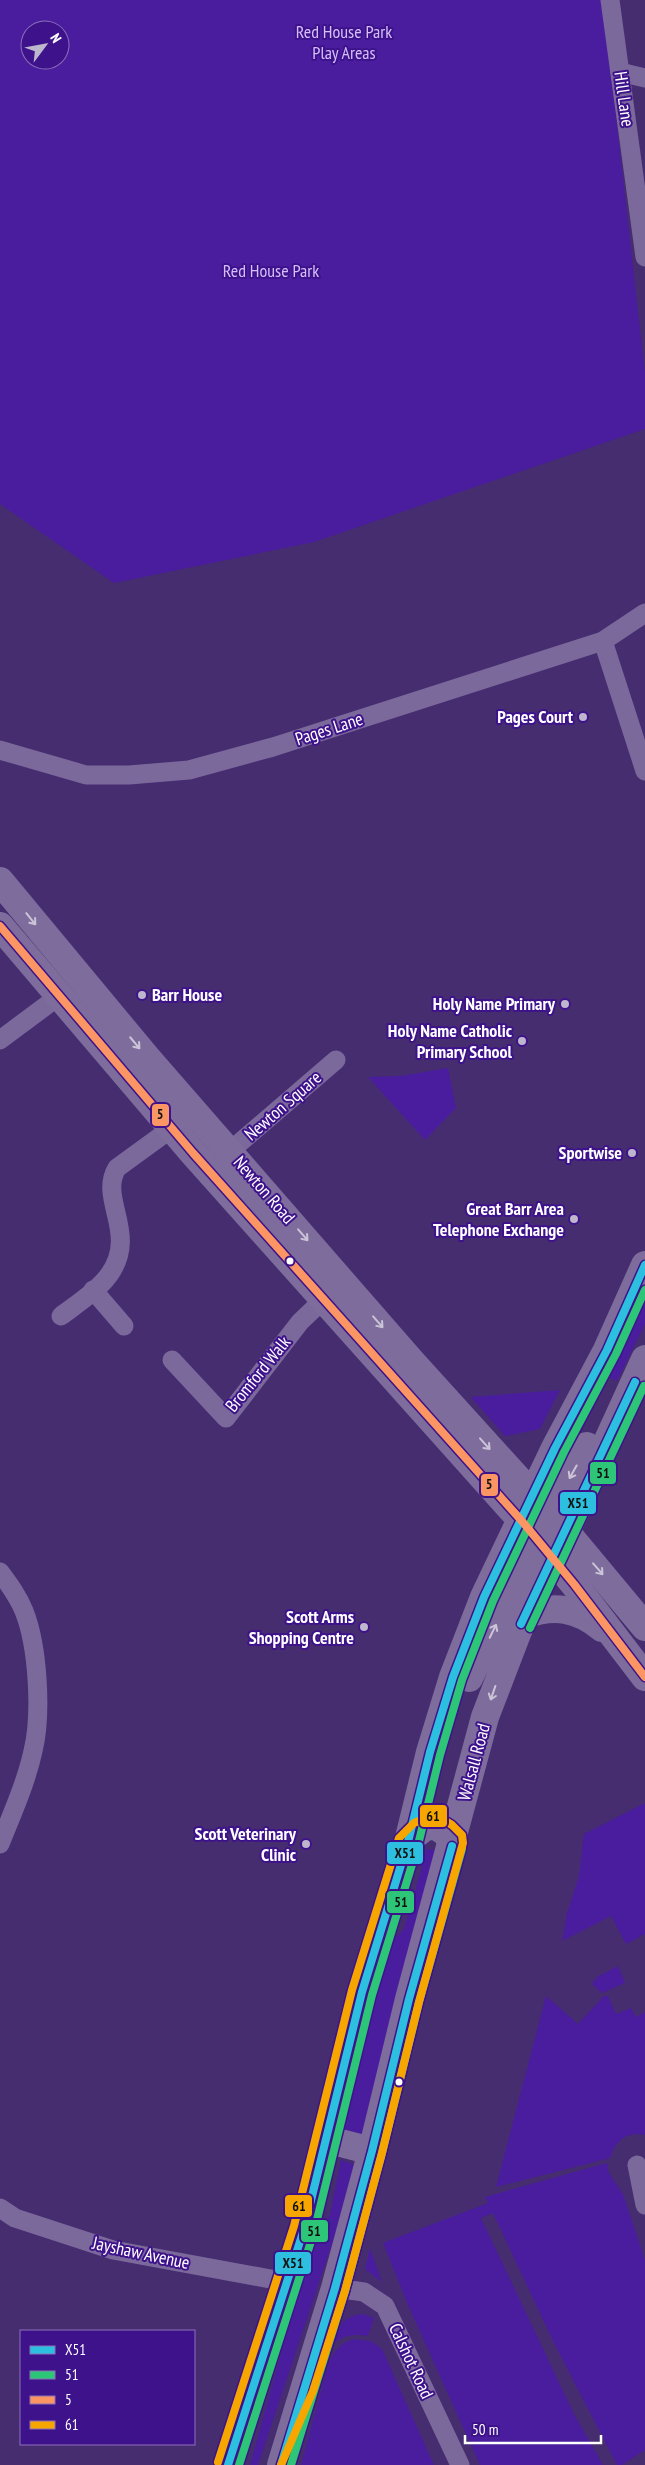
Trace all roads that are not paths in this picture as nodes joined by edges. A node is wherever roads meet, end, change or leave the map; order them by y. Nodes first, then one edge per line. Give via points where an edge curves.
1 (610, 0) edge
2 (620, 72) junction
3 (645, 78) edge
4 (645, 257) edge
5 (645, 613) edge
6 (603, 641) junction
7 (0, 750) edge
8 (645, 771) edge
9 (0, 881) edge
10 (0, 926) edge
11 (59, 996) junction
12 (0, 1040) edge
13 (336, 1060) dead end
14 (172, 1128) junction
15 (230, 1151) junction
16 (645, 1265) edge
17 (93, 1290) junction
18 (324, 1299) junction
19 (61, 1316) dead end
20 (124, 1326) dead end
21 (645, 1358) edge
22 (172, 1360) dead end
23 (532, 1509) junction
24 (566, 1532) junction
25 (545, 1549) junction
26 (0, 1572) edge
27 (525, 1615) junction
28 (645, 1627) edge
29 (620, 1643) junction
30 (645, 1677) edge
31 (430, 1752) junction
32 (453, 1840) junction
33 (408, 1842) junction
34 (0, 1844) edge
35 (325, 2139) junction
36 (372, 2151) junction
37 (637, 2165) dead end
38 (645, 2205) edge
39 (0, 2208) edge
40 (286, 2282) junction
41 (335, 2288) junction
42 (303, 2388) junction
43 (228, 2465) edge
44 (270, 2465) edge
45 (281, 2465) edge
46 (460, 2465) edge

1 - 2 street, Hill Lane
2 - 3 street
2 - 4 street, Hill Lane
5 - 6 street, Pages Lane
6 - 7 street, Pages Lane via 273,747 189,770 86,775
6 - 8 street
9 -> 15 highway, Newton Road via 69,966
10 - 11 highway, Newton Road
11 - 12 street
11 - 14 highway, Newton Road
13 - 15 street, Newton Square
14 - 17 street via 114,1173 110,1183 122,1241 119,1256 108,1276
14 - 18 highway, Newton Road
15 -> 23 highway, Newton Road via 410,1360
16 - 23 highway
17 - 19 street
17 - 20 street
18 - 22 street, Bromford Walk via 300,1322 226,1418
18 - 23 highway, Newton Road
21 -> 23 highway via 610,1407 560,1494
21 - 24 highway
23 - 24 highway
23 - 25 highway
23 - 31 highway, Walsall Road via 484,1597
24 - 25 highway
24 -> 28 highway
25 - 27 highway, Walsall Road
25 - 29 highway
31 -> 25 highway, Walsall Road
26 - 34 street via 24,1612 38,1701 34,1750
27 - 29 highway via 542,1609 567,1609 596,1622
27 -> 32 highway, Walsall Road via 485,1716
29 - 30 highway
31 - 33 highway, Walsall Road
32 - 33 highway via 443,1828 434,1826 422,1828
32 - 36 highway, Walsall Road via 409,1999
33 - 35 highway, Walsall Road via 362,1992
35 - 36 highway
35 - 40 highway, Walsall Road via 304,2229
36 - 41 highway, Walsall Road
37 - 38 street
39 - 40 street, Jayshaw Avenue via 15,2218 113,2250
40 - 43 highway, Walsall Road
41 - 42 highway, Walsall Road
41 - 46 street, Calshot Road via 364,2292 385,2306
42 - 44 highway
42 - 45 highway, Walsall Road

